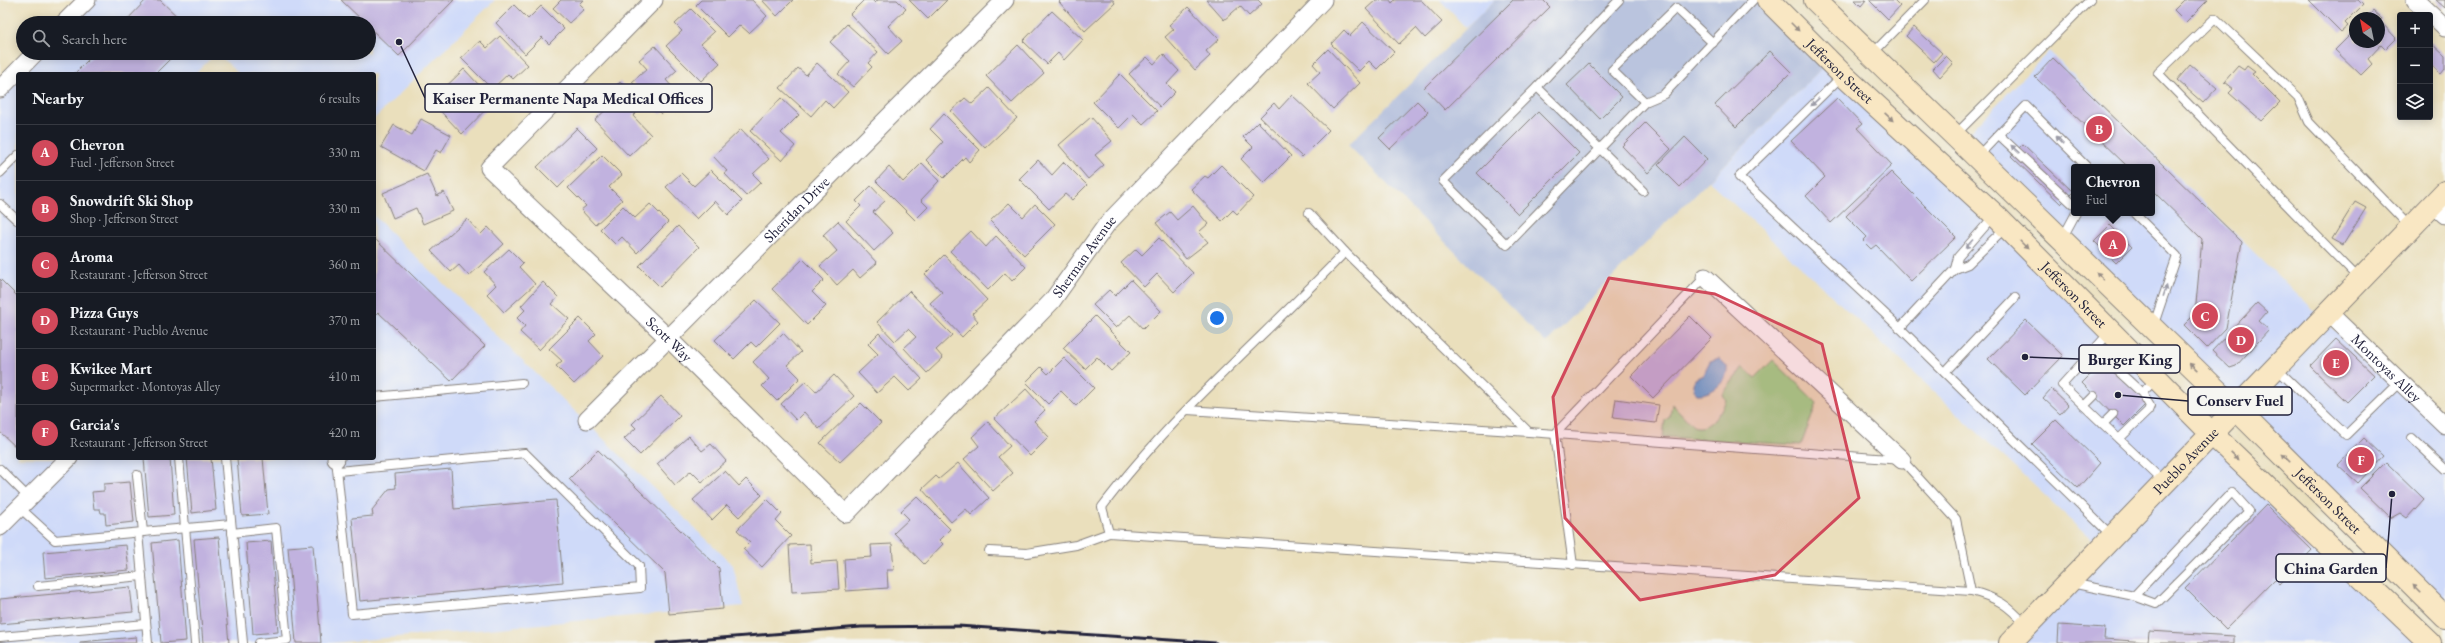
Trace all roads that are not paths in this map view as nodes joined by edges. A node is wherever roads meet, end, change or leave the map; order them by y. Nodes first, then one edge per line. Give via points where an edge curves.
1 (87, 0) edge
2 (654, 0) edge
3 (1005, 0) edge
4 (1323, 0) edge
5 (1619, 0) edge
6 (1753, 0) edge
7 (1768, 0) edge
8 (1815, 0) edge
9 (1924, 0) edge
10 (2090, 0) edge
11 (2415, 0) edge
12 (71, 16) edge
13 (2445, 28) edge
14 (1713, 43) junction
15 (1872, 54) junction
16 (28, 60) edge
17 (17, 72) edge
18 (16, 73) edge
19 (1843, 75) junction
20 (1537, 87) junction
21 (0, 89) edge
22 (1645, 102) junction
23 (1999, 135) junction
24 (1955, 136) junction
25 (1600, 148) junction
26 (16, 157) edge
27 (1977, 158) junction
28 (2085, 164) edge
29 (0, 173) edge
30 (1643, 191) dead end
31 (2071, 202) edge
32 (0, 204) edge
33 (2441, 204) edge
34 (1309, 213) dead end
35 (2074, 216) edge
36 (2137, 216) edge
37 (16, 217) edge
38 (2000, 221) junction
39 (2411, 227) junction
40 (2062, 239) junction
41 (1345, 252) junction
42 (1955, 269) junction
43 (1705, 277) joint
44 (2359, 280) junction
45 (2015, 298) dead end
46 (2328, 312) junction
47 (1900, 328) junction
48 (2153, 328) junction
49 (2110, 331) junction
50 (667, 337) junction
51 (2094, 349) junction
52 (2276, 367) junction
53 (1945, 372) junction
54 (2157, 378) junction
55 (2400, 382) junction
56 (522, 384) dead end
57 (2138, 392) junction
58 (2094, 396) dead end
59 (376, 397) edge
60 (2084, 406) junction
61 (2236, 409) junction
62 (1187, 410) junction
63 (2113, 414) dead end
64 (587, 420) dead end
65 (2103, 424) junction
66 (2445, 425) edge
67 (1529, 432) junction
68 (1555, 434) junction
69 (2212, 434) junction
70 (2412, 438) dead end
71 (2119, 439) junction
72 (67, 460) edge
73 (179, 460) edge
74 (225, 460) edge
75 (1902, 460) junction
76 (337, 463) edge
77 (0, 469) edge
78 (2445, 469) edge
79 (138, 475) dead end
80 (2164, 483) junction
81 (25, 503) junction
82 (846, 514) joint
83 (0, 527) edge
84 (185, 528) junction
85 (232, 528) junction
86 (140, 532) junction
87 (1109, 533) junction
88 (2113, 537) junction
89 (989, 551) dead end
90 (1574, 565) junction
91 (142, 576) junction
92 (2068, 583) junction
93 (38, 586) dead end
94 (1971, 591) junction
95 (2134, 596) junction
96 (2445, 617) edge
97 (146, 624) junction
98 (2027, 625) junction
99 (0, 637) edge
100 (148, 643) edge
101 (195, 643) edge
102 (243, 643) edge
103 (259, 643) edge
104 (2010, 643) edge
105 (2430, 643) edge

1 - 12 street
2 - 50 street, Scott Way via 489,168
3 - 50 street, Sheridan Drive
4 - 82 street, Sherman Avenue via 1107,224 1052,301
5 - 20 lane
6 - 14 lane
7 -> 19 main road, Jefferson Street
8 - 15 main road, Jefferson Street
9 - 15 lane
10 - 24 lane
11 - 13 street
14 - 22 lane via 1664,94
14 - 22 lane via 1676,8 1612,70
15 - 24 main road, Jefferson Street
16 - 17 street
18 - 21 street
19 -> 38 main road, Jefferson Street
19 -> 47 lane via 1739,176
20 - 25 lane
20 - 25 lane via 1443,181 1507,245
22 - 25 lane
23 - 27 lane
28 -> 23 lane via 2026,106
31 -> 23 lane
24 - 27 main road, Jefferson Street
25 - 30 lane
26 - 29 lane
27 - 40 main road, Jefferson Street
32 - 37 lane
33 - 39 main road, Pueblo Avenue
34 - 41 lane
35 - 40 lane
48 -> 36 lane via 2177,256
38 - 42 lane via 1968,264
38 -> 42 lane via 1958,257
38 -> 49 main road, Jefferson Street
39 - 44 main road, Pueblo Avenue
39 - 44 lane via 2309,122 2298,97 2215,18 2158,73
48 -> 40 main road, Jefferson Street
41 - 62 lane
41 - 67 lane
42 - 47 lane
43 - 68 lane
43 - 75 street
44 - 46 main road, Pueblo Avenue
45 - 53 lane
46 - 52 main road, Pueblo Avenue
46 - 55 street, Montoyas Alley
47 - 53 lane
61 -> 48 main road, Jefferson Street
49 - 51 lane
49 - 54 main road, Jefferson Street
50 - 64 street, Sheridan Drive
50 - 82 street, Scott Way
51 - 57 lane
51 - 60 lane via 2062,385
52 - 55 lane via 2346,435
52 - 61 main road, Pueblo Avenue
53 - 88 lane
54 - 57 lane
54 - 69 main road, Jefferson Street
55 - 66 street, Montoyas Alley
56 - 59 lane
57 - 71 lane via 2150,406 2148,411
58 - 60 lane
60 - 65 lane
61 - 69 main road, Pueblo Avenue
96 -> 61 main road, Jefferson Street
62 - 67 lane
62 - 87 lane via 1131,469 1102,507
63 - 65 lane
65 - 71 lane
67 - 68 lane
68 - 75 lane
68 - 90 lane
69 - 80 main road, Pueblo Avenue
69 -> 105 main road, Jefferson Street
70 - 78 lane
71 - 80 lane
72 - 81 street
73 - 84 lane
74 - 85 lane
75 - 94 lane via 1956,519
76 - 76 lane via 352,614 640,588 638,566 525,454
77 - 81 lane
79 - 86 lane
80 - 88 main road, Pueblo Avenue
81 - 83 street
81 - 86 lane via 55,540
84 - 85 lane
84 - 86 lane
84 - 101 lane
85 - 102 lane
85 - 103 lane via 276,528 287,640
86 - 91 lane
87 - 89 lane via 1076,545 1027,553
87 - 90 lane
88 - 92 main road, Pueblo Avenue
90 - 94 lane
91 - 93 lane
91 - 97 lane
92 - 95 lane
92 - 98 main road, Pueblo Avenue
94 - 98 lane via 1991,596 2008,605
95 - 95 lane via 2232,492 2249,511 2156,604
97 - 99 lane
97 - 100 lane
98 - 104 main road, Pueblo Avenue

